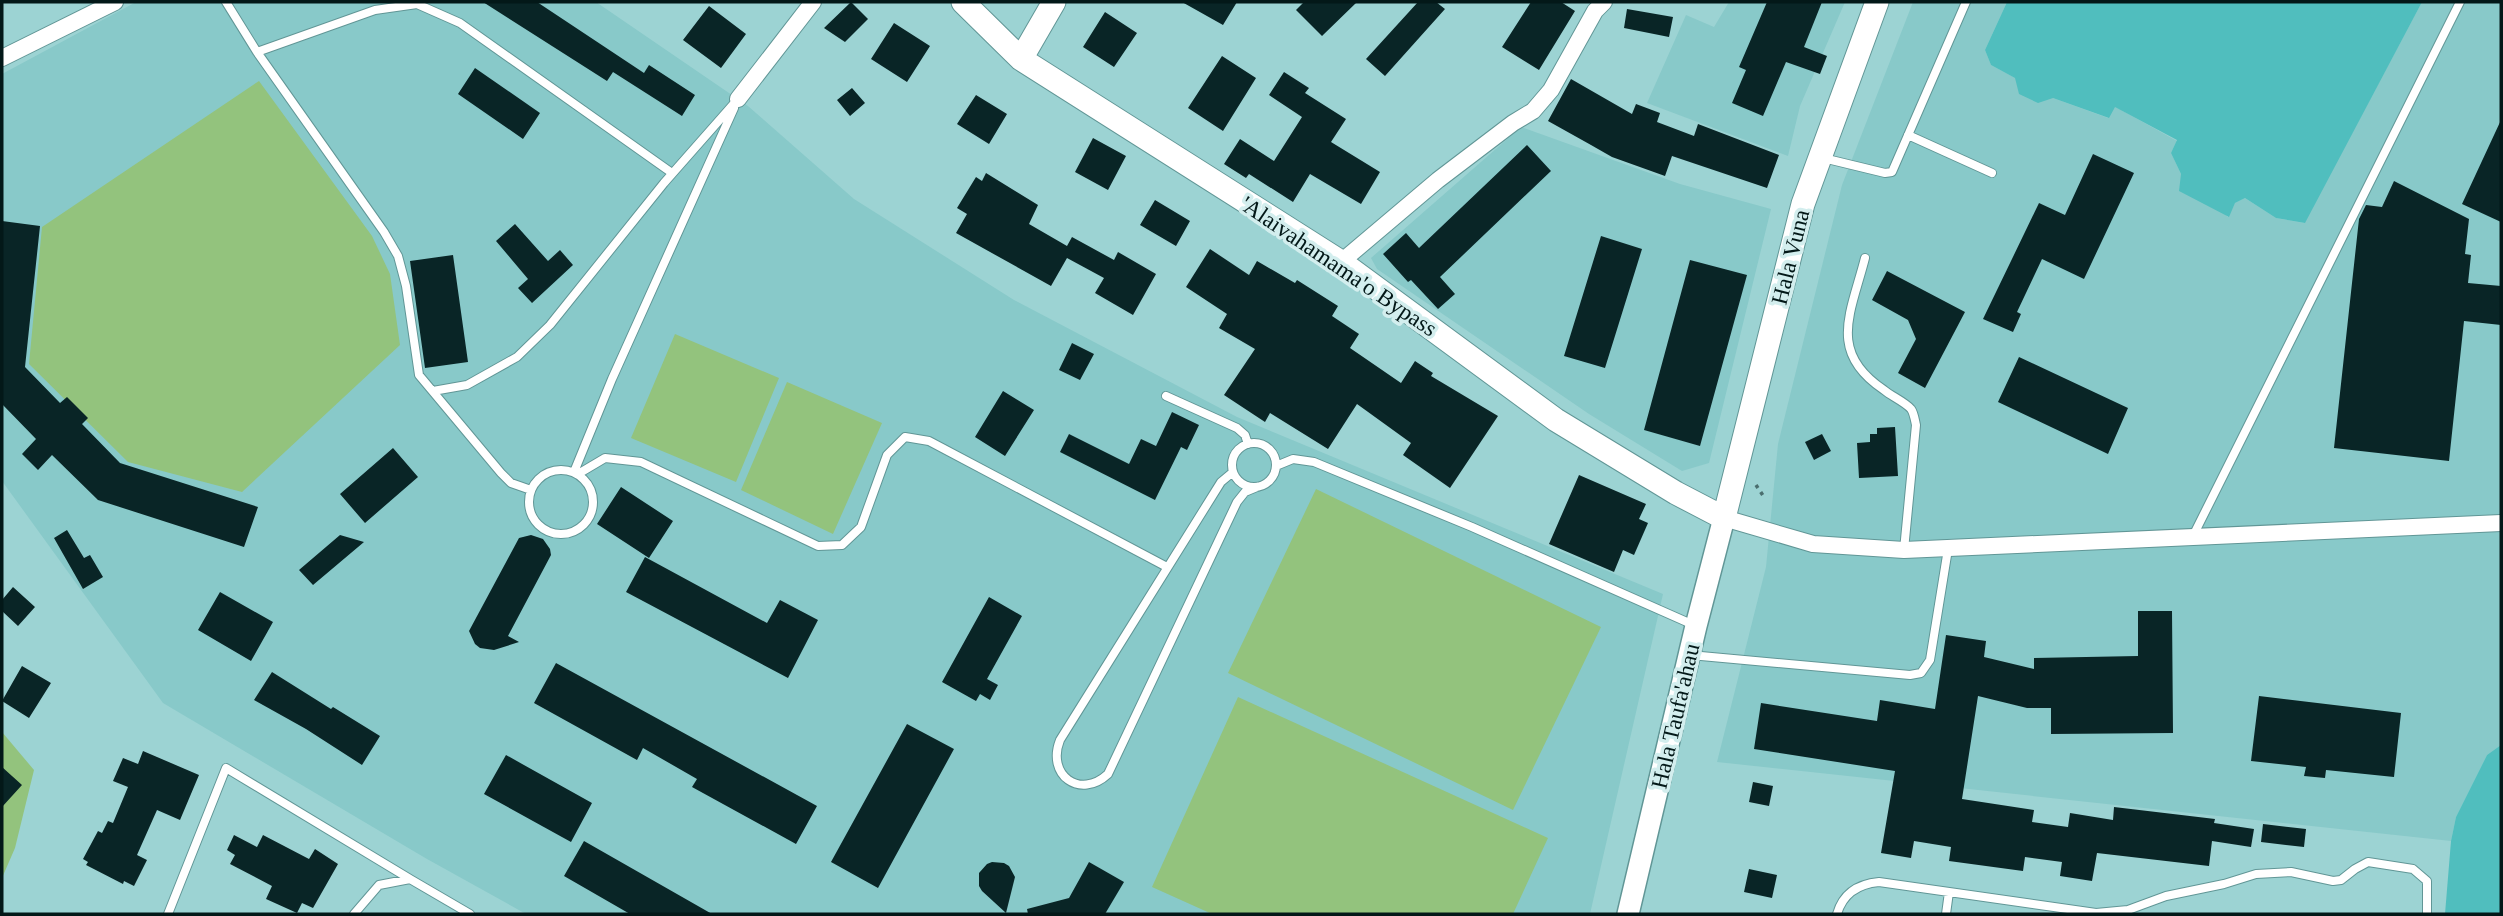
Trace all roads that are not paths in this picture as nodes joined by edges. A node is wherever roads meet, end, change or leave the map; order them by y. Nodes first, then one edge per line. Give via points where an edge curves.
1 (115, 2) edge
2 (226, 2) edge
3 (813, 2) edge
4 (963, 2) edge
5 (1055, 2) edge
6 (1604, 2) edge
7 (1877, 2) edge
8 (1965, 2) edge
9 (2460, 2) edge
10 (5, 51) edge
11 (257, 52) junction
12 (1021, 59) junction
13 (738, 99) junction
14 (1908, 135) junction
15 (1819, 157) junction
16 (672, 173) junction
17 (1992, 173) dead end
18 (1865, 258) dead end
19 (1341, 262) junction
20 (433, 391) junction
21 (1166, 396) dead end
22 (1248, 444) junction
23 (1276, 466) junction
24 (1233, 472) junction
25 (576, 473) junction
26 (1257, 487) junction
27 (531, 490) junction
28 (1724, 518) junction
29 (2501, 523) edge
30 (2192, 539) junction
31 (1948, 549) junction
32 (1904, 550) junction
33 (1167, 567) junction
34 (1696, 626) junction
35 (1689, 655) junction
36 (410, 879) junction
37 (1949, 892) junction
38 (2129, 912) edge
39 (168, 914) edge
40 (354, 914) edge
41 (470, 914) edge
42 (1628, 914) edge
43 (1837, 914) edge
44 (1946, 914) edge
45 (2427, 914) edge

1 - 10 street
2 - 11 lane
3 - 13 street
4 - 12 main road, 'Alaivahamama'o Bypass
5 - 12 main road
6 - 19 street via 1551,90 1533,111 1438,180
7 - 15 main road, Hala Vuna
8 - 14 lane
9 - 30 lane
11 - 16 lane via 374,10 417,4 460,23
11 - 20 lane via 398,256 419,375
12 - 19 main road, 'Alaivahamama'o Bypass
13 - 16 lane
13 - 25 lane via 612,379
14 - 15 lane via 1892,172
14 - 17 lane
15 - 28 main road, Hala Vuna via 1803,204
16 - 20 lane via 551,325 517,357 467,385
18 - 32 lane via 1847,342 1852,359 1871,382 1911,410 1916,425
19 - 28 main road, 'Alaivahamama'o Bypass via 1556,420
20 - 27 lane via 501,473
21 - 22 lane via 1237,428
22 - 23 lane via 1267,447
22 - 24 lane via 1237,451
23 - 26 lane via 1270,480
23 - 34 lane via 1293,459 1314,462
24 - 26 lane via 1242,484
24 - 33 lane via 1221,482
25 - 27 lane via 548,472
25 - 27 lane via 586,481 593,501 587,522 568,533 538,526 529,507
25 - 33 lane via 605,458 641,462 818,546 842,545 861,527 887,455 905,437 929,441
26 - 33 lane via 1237,502 1108,774 1092,785 1072,783 1058,769 1060,740
28 - 32 street via 1813,544
28 - 34 street, Hala Taufa'ahau
29 - 30 street
30 - 31 street
31 - 32 street
31 - 35 lane via 1930,660 1921,673
34 - 35 street, Hala Taufa'ahau
35 - 42 street, Hala Taufa'ahau
36 - 39 lane via 226,768
36 - 40 lane via 379,885
36 - 41 lane
37 - 38 lane via 2096,913
37 - 43 lane via 1867,883 1846,896
37 - 44 lane
38 - 45 lane via 2166,896 2256,874 2291,872 2341,880 2368,862 2413,869 2427,881

